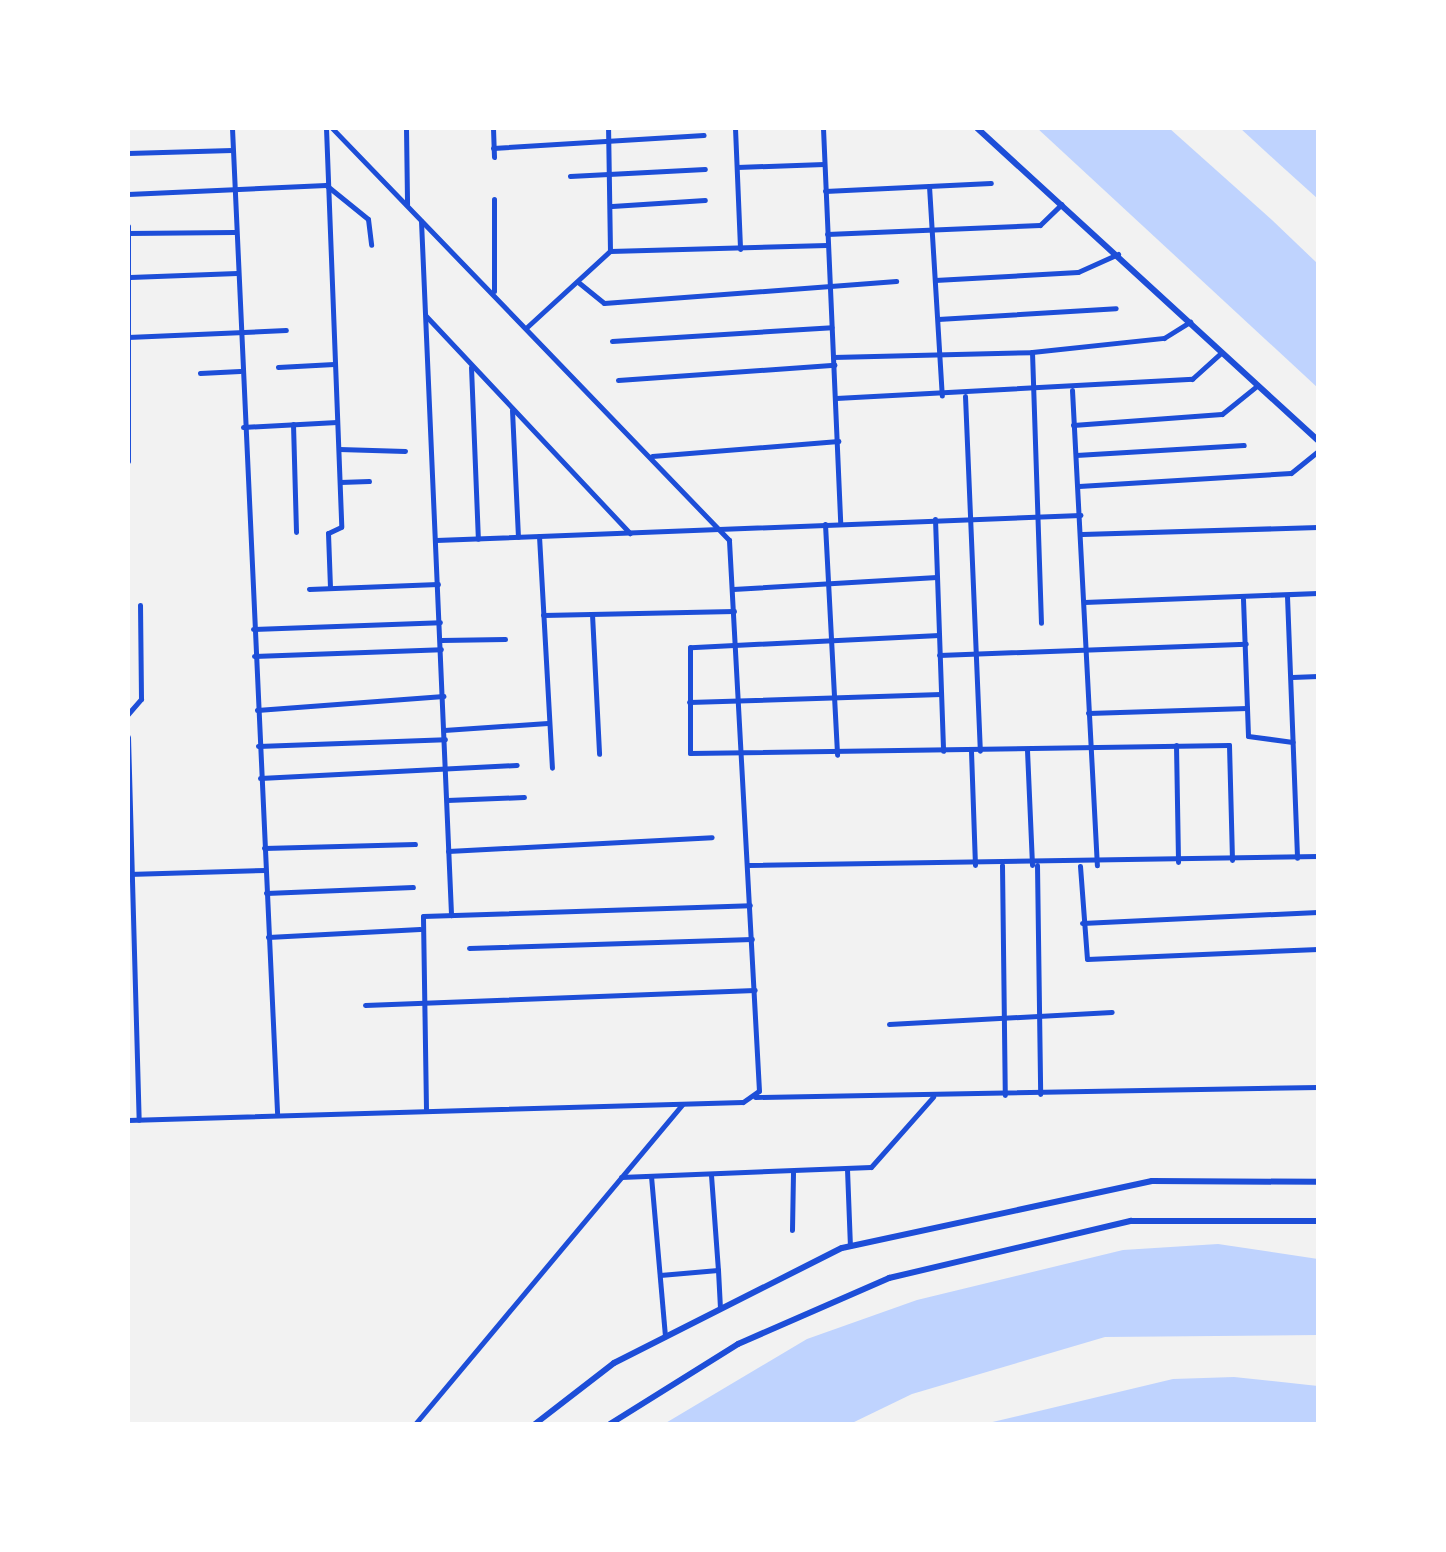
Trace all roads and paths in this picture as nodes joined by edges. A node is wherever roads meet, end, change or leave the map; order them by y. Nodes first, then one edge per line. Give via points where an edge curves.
1 (232, 128) edge
2 (406, 128) edge
3 (493, 128) edge
4 (608, 128) edge
5 (735, 128) edge
6 (823, 128) edge
7 (977, 128) edge
8 (333, 129) edge
9 (704, 136) dead end
10 (610, 142) junction
11 (493, 148) junction
12 (232, 150) junction
13 (128, 152) edge
14 (494, 157) dead end
15 (824, 164) junction
16 (736, 167) junction
17 (705, 170) dead end
18 (612, 174) junction
19 (570, 176) dead end
20 (991, 183) dead end
21 (326, 185) junction
22 (929, 186) junction
23 (234, 189) junction
24 (825, 191) junction
25 (128, 194) edge
26 (494, 198) dead end
27 (705, 200) dead end
28 (407, 204) junction
29 (1062, 204) junction
30 (612, 206) junction
31 (421, 218) junction
32 (932, 230) junction
33 (128, 231) edge
34 (235, 232) junction
35 (827, 234) junction
36 (371, 244) dead end
37 (827, 245) junction
38 (740, 250) junction
39 (610, 252) junction
40 (1118, 254) junction
41 (236, 273) junction
42 (129, 277) edge
43 (935, 280) junction
44 (896, 281) dead end
45 (578, 282) junction
46 (829, 284) junction
47 (494, 293) junction
48 (1116, 308) dead end
49 (426, 316) junction
50 (938, 319) junction
51 (1190, 322) junction
52 (527, 327) junction
53 (832, 327) junction
54 (286, 330) dead end
55 (239, 332) junction
56 (130, 337) edge
57 (612, 341) dead end
58 (1224, 350) junction
59 (940, 352) junction
60 (1032, 352) junction
61 (834, 361) junction
62 (334, 364) junction
63 (471, 364) junction
64 (278, 367) dead end
65 (240, 371) junction
66 (200, 372) dead end
67 (618, 380) dead end
68 (1258, 384) junction
69 (130, 388) edge
70 (1072, 390) junction
71 (1033, 392) junction
72 (942, 396) junction
73 (965, 396) junction
74 (836, 398) junction
75 (512, 407) junction
76 (337, 422) junction
77 (293, 424) junction
78 (1074, 425) junction
79 (242, 428) junction
80 (1318, 440) edge
81 (838, 441) junction
82 (1244, 445) dead end
83 (339, 450) junction
84 (404, 451) dead end
85 (1318, 451) edge
86 (1076, 455) junction
87 (652, 456) junction
88 (128, 460) edge
89 (369, 481) dead end
90 (340, 482) junction
91 (1078, 486) junction
92 (1081, 515) junction
93 (1038, 516) junction
94 (971, 518) junction
95 (935, 519) junction
96 (825, 524) junction
97 (840, 524) junction
98 (1318, 527) edge
99 (722, 529) junction
100 (296, 532) dead end
101 (630, 532) junction
102 (1082, 534) junction
103 (540, 536) junction
104 (518, 537) junction
105 (478, 538) junction
106 (436, 540) junction
107 (937, 577) junction
108 (438, 584) junction
109 (828, 584) junction
110 (330, 588) junction
111 (309, 589) dead end
112 (733, 589) junction
113 (1318, 593) edge
114 (1287, 596) junction
115 (1243, 599) junction
116 (1084, 602) junction
117 (140, 605) dead end
118 (734, 611) junction
119 (592, 614) junction
120 (543, 615) junction
121 (440, 622) junction
122 (1041, 623) dead end
123 (253, 629) junction
124 (939, 635) junction
125 (441, 640) junction
126 (505, 640) dead end
127 (830, 640) junction
128 (736, 644) junction
129 (1246, 644) junction
130 (442, 649) junction
131 (1086, 651) junction
132 (976, 654) junction
133 (940, 655) junction
134 (254, 656) junction
135 (1318, 676) edge
136 (1290, 678) junction
137 (941, 694) junction
138 (444, 696) junction
139 (834, 697) junction
140 (737, 700) junction
141 (688, 702) junction
142 (1247, 708) junction
143 (257, 710) junction
144 (1088, 713) junction
145 (128, 714) edge
146 (548, 724) junction
147 (444, 730) junction
148 (128, 737) edge
149 (445, 739) junction
150 (1293, 742) junction
151 (1176, 745) junction
152 (258, 746) junction
153 (1090, 748) junction
154 (1027, 750) junction
155 (971, 751) junction
156 (980, 751) junction
157 (943, 752) junction
158 (599, 754) dead end
159 (837, 756) junction
160 (740, 758) junction
161 (517, 765) dead end
162 (446, 768) junction
163 (552, 768) dead end
164 (260, 778) junction
165 (524, 798) dead end
166 (446, 800) junction
167 (712, 837) dead end
168 (415, 844) dead end
169 (264, 848) junction
170 (448, 851) junction
171 (1318, 856) edge
172 (1297, 858) junction
173 (1232, 860) junction
174 (1178, 862) junction
175 (748, 864) junction
176 (974, 865) junction
177 (1002, 865) junction
178 (1035, 865) junction
179 (1080, 865) junction
180 (1097, 865) junction
181 (265, 870) junction
182 (131, 874) edge
183 (413, 887) dead end
184 (266, 893) junction
185 (750, 906) junction
186 (1318, 912) edge
187 (451, 914) junction
188 (1082, 923) junction
189 (132, 924) edge
190 (421, 929) junction
191 (268, 937) junction
192 (752, 939) junction
193 (469, 948) dead end
194 (1318, 949) edge
195 (137, 960) junction
196 (128, 961) edge
197 (755, 990) junction
198 (128, 996) edge
199 (138, 996) junction
200 (424, 1002) junction
201 (365, 1005) dead end
202 (1112, 1012) dead end
203 (1039, 1015) junction
204 (1004, 1019) junction
205 (889, 1024) dead end
206 (139, 1037) junction
207 (128, 1038) edge
208 (1318, 1087) edge
209 (1040, 1094) junction
210 (1006, 1095) junction
211 (755, 1097) junction
212 (933, 1097) junction
213 (683, 1104) junction
214 (426, 1109) junction
215 (277, 1113) junction
216 (128, 1120) edge
217 (138, 1120) junction
218 (847, 1169) junction
219 (793, 1173) junction
220 (710, 1174) junction
221 (651, 1176) junction
222 (622, 1177) junction
223 (1318, 1182) edge
224 (1318, 1220) edge
225 (792, 1230) dead end
226 (850, 1246) junction
227 (718, 1270) junction
228 (660, 1275) junction
229 (720, 1307) junction
230 (665, 1336) junction
231 (416, 1424) edge
232 (535, 1424) edge
233 (610, 1424) edge

1 - 12 street
2 - 28 street
3 - 11 street
4 - 10 street
5 - 16 street
6 - 15 street
7 - 29 street
8 - 21 street
8 - 28 street
9 - 10 street
10 - 11 street
10 - 18 street
11 - 14 street
12 - 13 street
12 - 23 street
15 - 16 street
15 - 24 street
16 - 38 street
17 - 18 street
18 - 19 street
18 - 30 street
20 - 22 street
21 - 23 street
21 - 36 street via 368,219
21 - 62 street
22 - 24 street
22 - 32 street
23 - 25 street
23 - 34 street
24 - 35 street
26 - 47 street
27 - 30 street
28 - 31 street
29 - 32 street via 1040,226
29 - 40 street
30 - 39 street
31 - 47 street
31 - 49 street
32 - 35 street
32 - 43 street
33 - 34 street
33 - 42 street
34 - 41 street
35 - 37 street
37 - 38 street
37 - 46 street
38 - 39 street
39 - 45 street
40 - 43 street via 1078,272
40 - 51 street
41 - 42 street
41 - 55 street
42 - 56 street
43 - 50 street
44 - 46 street
45 - 46 street via 604,303
45 - 52 street
46 - 53 street
47 - 52 street
48 - 50 street
49 - 63 street
49 - 106 street
50 - 59 street
51 - 58 street
51 - 60 street via 1164,338
52 - 87 street
53 - 57 street
53 - 61 street
54 - 55 street
55 - 56 street
55 - 65 street
56 - 69 street
58 - 68 street
58 - 70 street via 1192,379
59 - 60 street
59 - 61 street
59 - 72 street
60 - 71 street
61 - 67 street
61 - 74 street
62 - 64 street
62 - 76 street
63 - 75 street
63 - 105 street
65 - 66 street
65 - 79 street
68 - 78 street via 1222,414
68 - 80 street
69 - 88 street via 134,454
70 - 71 street
70 - 78 street
71 - 73 street
71 - 93 street
72 - 73 street
72 - 74 street
73 - 94 street
74 - 81 street
75 - 101 street
75 - 104 street
76 - 77 street
76 - 83 street
77 - 79 street
77 - 100 street
78 - 86 street
79 - 123 street
81 - 87 street
81 - 97 street
82 - 86 street
83 - 84 street
83 - 90 street
85 - 91 street via 1290,473
86 - 91 street
87 - 99 street
89 - 90 street
90 - 110 street via 341,526 328,534
91 - 92 street
92 - 93 street
92 - 102 street
93 - 94 street
93 - 122 street
94 - 95 street
94 - 132 street
95 - 97 street
95 - 107 street
96 - 97 street
96 - 99 street
96 - 109 street
98 - 102 street
99 - 101 street
99 - 112 street
101 - 103 street
102 - 116 street
103 - 104 street
103 - 120 street
104 - 105 street
105 - 106 street
106 - 108 street
107 - 109 street
107 - 124 street
108 - 110 street
108 - 121 street
109 - 112 street
109 - 127 street
110 - 111 street
112 - 118 street
113 - 114 street
114 - 115 street
114 - 136 street
115 - 116 street
115 - 129 street
116 - 131 street
117 - 145 street via 141,699
118 - 119 street
118 - 128 street
119 - 120 street
119 - 158 street
120 - 146 street
121 - 123 street
121 - 125 street
123 - 134 street
124 - 127 street
124 - 133 street
125 - 126 street
125 - 130 street
127 - 128 street
127 - 139 street
128 - 140 street
128 - 141 street via 688,648
129 - 131 street
129 - 142 street
130 - 134 street
130 - 138 street
131 - 132 street
131 - 144 street
132 - 133 street
132 - 156 street
133 - 137 street
134 - 143 street
135 - 136 street
136 - 150 street
137 - 139 street
137 - 157 street
138 - 143 street
138 - 147 street
139 - 140 street
139 - 159 street
140 - 141 street
140 - 160 street
141 - 160 street via 692,756
142 - 144 street
142 - 150 street via 1251,741
143 - 152 street
144 - 153 street
146 - 147 street
146 - 163 street
147 - 149 street
148 - 182 street
149 - 152 street
149 - 162 street
150 - 172 street
151 - 153 street
151 - 173 street via 1229,745
151 - 174 street
152 - 164 street
153 - 154 street
153 - 180 street
154 - 156 street
154 - 178 street
155 - 156 street
155 - 157 street
155 - 176 street
157 - 159 street
159 - 160 street
160 - 175 street
161 - 162 street
162 - 164 street
162 - 166 street
164 - 169 street
165 - 166 street
166 - 170 street
167 - 170 street
168 - 169 street
169 - 181 street
170 - 187 street
171 - 172 street
172 - 173 street
173 - 174 street
174 - 180 street
175 - 176 street
175 - 185 street
176 - 177 street
177 - 178 street
177 - 204 street
178 - 179 street
178 - 203 street
179 - 180 street
179 - 188 street
181 - 182 street
181 - 184 street
182 - 189 street
183 - 184 street
184 - 191 street
185 - 187 street
185 - 192 street
186 - 188 street
187 - 190 street via 423,916
188 - 194 street via 1090,960
189 - 195 street
190 - 191 street
190 - 200 street
191 - 215 street
192 - 193 street
192 - 197 street
195 - 196 street
195 - 199 street
197 - 200 street
197 - 211 street
198 - 199 street
199 - 206 street
200 - 201 street
200 - 214 street
202 - 203 street
203 - 204 street
203 - 209 street
204 - 205 street
204 - 210 street
206 - 207 street
206 - 217 street
208 - 209 street
209 - 210 street
210 - 212 street
211 - 212 street
211 - 213 street
212 - 218 street via 882,1162
213 - 214 street
213 - 222 street
214 - 215 street
215 - 217 street
216 - 217 street
218 - 219 street
218 - 226 street
219 - 220 street
219 - 225 street
220 - 221 street
220 - 227 street
221 - 222 street
221 - 228 street
222 - 231 street
223 - 226 street via 1152,1181
224 - 233 street via 1131,1220 888,1278 738,1344
226 - 229 street
227 - 228 street
227 - 229 street
228 - 230 street
229 - 230 street
230 - 232 street via 594,1376

